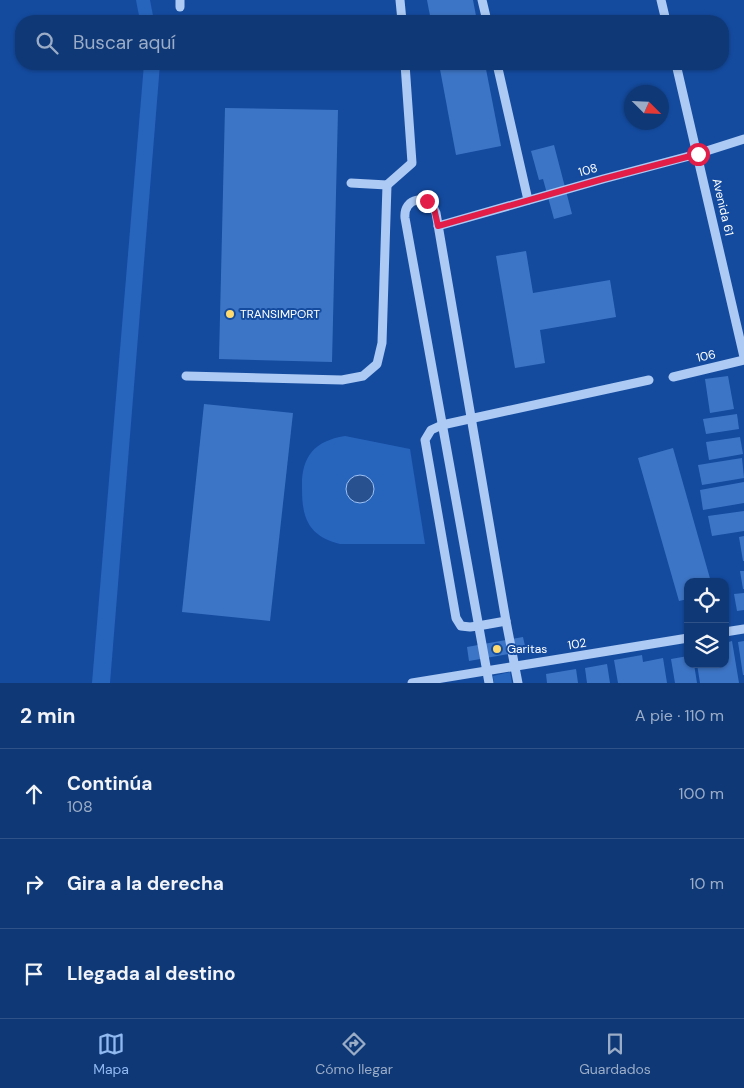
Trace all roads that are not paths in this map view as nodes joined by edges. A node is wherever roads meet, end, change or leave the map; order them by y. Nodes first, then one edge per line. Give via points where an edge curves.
1 (400, 0) edge
2 (482, 0) edge
3 (660, 0) edge
4 (401, 15) edge
5 (486, 15) edge
6 (664, 15) edge
7 (405, 70) edge
8 (498, 70) edge
9 (677, 70) edge
10 (744, 139) edge
11 (698, 154) junction
12 (351, 183) dead end
13 (387, 185) junction
14 (528, 200) junction
15 (438, 226) junction
16 (744, 358) edge
17 (186, 376) dead end
18 (673, 377) dead end
19 (649, 380) dead end
20 (472, 419) junction
21 (442, 425) junction
22 (506, 621) junction
23 (478, 626) junction
24 (744, 629) edge
25 (729, 631) edge
26 (684, 639) edge
27 (515, 666) junction
28 (487, 671) junction
29 (412, 683) edge
30 (489, 683) edge
31 (518, 683) edge

1 - 4 street
2 - 5 street
3 - 6 street
7 - 13 street via 412,163
8 - 14 street
9 - 11 street, Avenida 61
10 - 11 street, 108
11 - 14 street, 108
11 - 16 street, Avenida 61
12 - 13 street
13 - 17 street via 382,343 377,364 363,376 342,380
14 - 15 street, 108
15 - 20 street
15 - 21 street via 434,208 427,201 409,204 405,218
16 - 18 street, 106
19 - 20 street
20 - 21 street
20 - 22 street
21 - 23 street
21 - 23 street via 431,430 426,440 456,618 461,626
22 - 23 street
22 - 27 street
23 - 28 street
24 - 25 street
26 - 27 street, 102
27 - 28 street, 102
27 - 31 street
28 - 29 street, 102
28 - 30 street

